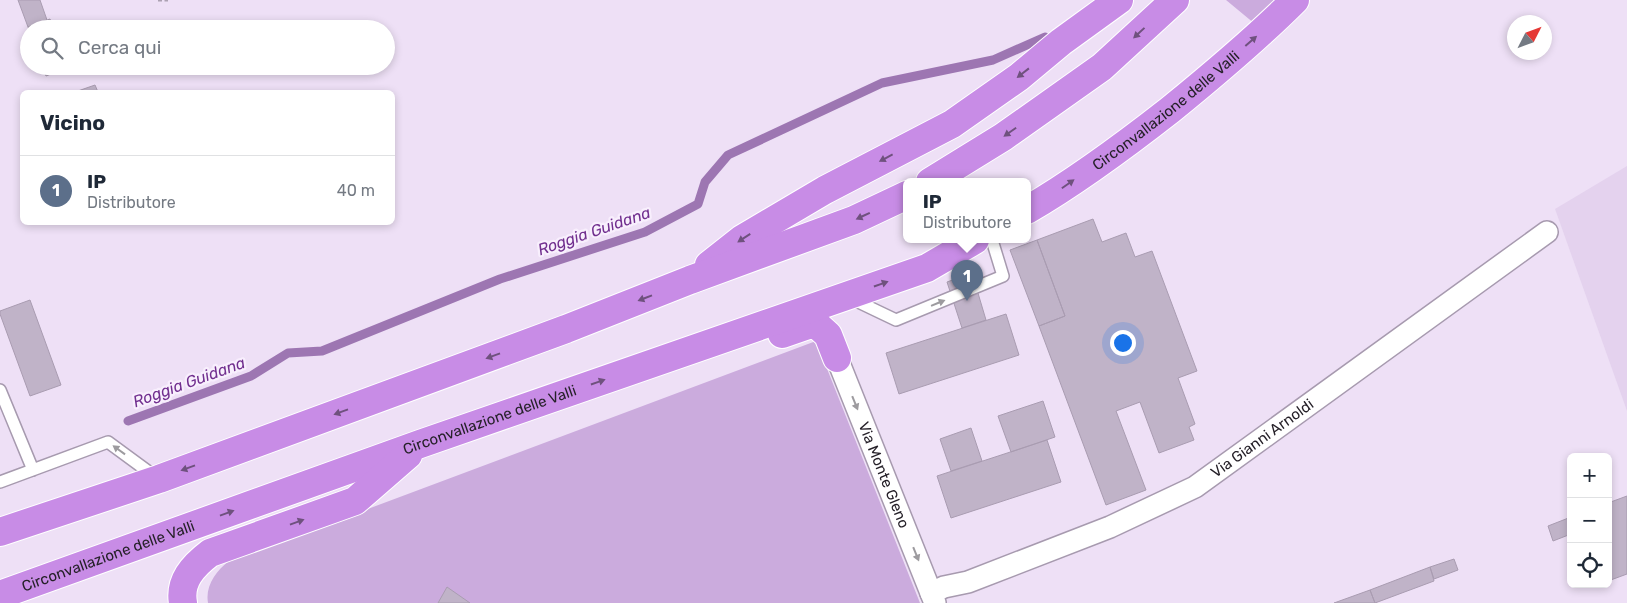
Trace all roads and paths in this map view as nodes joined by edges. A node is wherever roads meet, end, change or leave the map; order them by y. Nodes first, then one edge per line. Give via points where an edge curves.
1 (158, 0) edge
2 (168, 0) edge
3 (1104, 0) edge
4 (1119, 0) edge
5 (1175, 0) edge
6 (1295, 0) edge
7 (1061, 42) junction
8 (936, 178) edge
9 (903, 197) edge
10 (1031, 208) edge
11 (1547, 232) dead end
12 (970, 243) edge
13 (993, 243) edge
14 (690, 280) junction
15 (846, 296) junction
16 (838, 358) joint
17 (637, 369) junction
18 (0, 390) edge
19 (420, 444) junction
20 (33, 470) junction
21 (159, 479) junction
22 (0, 482) edge
23 (0, 532) edge
24 (937, 594) edge
25 (0, 595) edge
26 (182, 603) edge

1 - 2 path
3 - 7 highway
4 - 7 highway
5 -> 8 highway via 1102,67 1003,137
10 -> 6 highway, Circonvallazione delle Valli via 1134,138 1204,82
7 -> 14 highway via 952,124 826,190 742,239
9 -> 14 highway via 854,220
11 - 24 street, Via Gianni Arnoldi via 1195,487 1110,527
15 -> 12 highway, Circonvallazione delle Valli via 927,268
15 -> 13 lane via 896,320 1003,276
14 -> 21 highway
15 - 17 highway, Circonvallazione delle Valli
16 - 17 highway via 828,335 817,325 808,325 682,371
16 -> 24 street, Via Monte Gleno
19 -> 17 highway, Circonvallazione delle Valli
18 - 20 lane
25 -> 19 highway, Circonvallazione delle Valli
26 -> 19 highway via 181,593 186,579 195,564 210,553 355,501
21 -> 20 lane via 108,442
20 - 22 lane
21 - 23 highway

